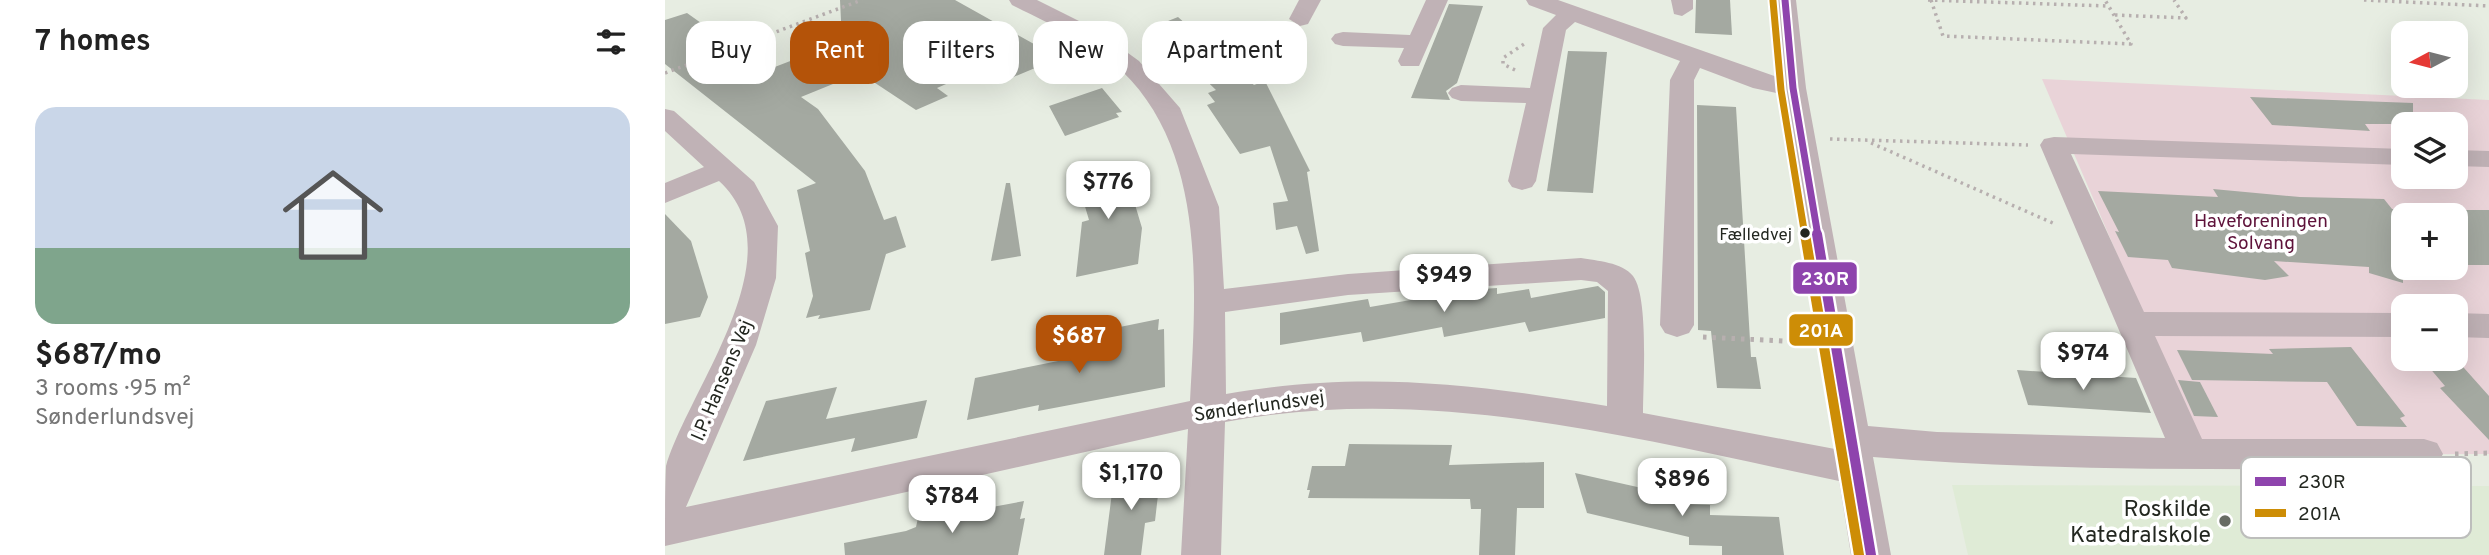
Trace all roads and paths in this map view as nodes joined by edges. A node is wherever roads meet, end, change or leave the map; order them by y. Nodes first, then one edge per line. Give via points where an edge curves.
1 (862, 0) edge
2 (1020, 0) edge
3 (1437, 0) edge
4 (1537, 0) edge
5 (1785, 0) edge
6 (1929, 0) edge
7 (2105, 0) edge
8 (2173, 0) edge
9 (2364, 0) edge
10 (1959, 1) edge
11 (2489, 5) edge
12 (2109, 6) junction
13 (1571, 13) junction
14 (2115, 15) junction
15 (1343, 40) dead end
16 (1693, 58) junction
17 (665, 73) edge
18 (1793, 88) junction
19 (1461, 93) dead end
20 (1541, 96) junction
21 (665, 117) edge
22 (1801, 138) junction
23 (1867, 141) junction
24 (2054, 145) junction
25 (2391, 157) edge
26 (2468, 158) edge
27 (2489, 159) edge
28 (722, 169) junction
29 (1523, 181) dead end
30 (665, 194) edge
31 (2095, 241) junction
32 (1209, 303) junction
33 (2132, 324) junction
34 (1677, 325) joint
35 (2391, 325) edge
36 (2468, 326) edge
37 (2489, 326) edge
38 (1837, 343) junction
39 (1208, 411) junction
40 (1625, 423) junction
41 (2190, 454) junction
42 (2424, 454) dead end
43 (1856, 455) junction
44 (665, 510) edge
45 (665, 529) edge
46 (1201, 555) edge
47 (1871, 555) edge

1 - 17 path
2 - 32 street via 1087,34 1130,66 1171,113 1204,207
3 - 15 street via 1413,52
4 - 13 street
5 - 18 street
6 - 10 path
6 - 14 path via 1943,36 2131,44
7 - 12 path
8 - 14 path via 2186,18
9 - 11 path
10 - 12 path
12 - 14 path
13 - 16 street
13 - 20 street via 1555,28
16 - 18 street via 1762,83
16 - 34 street via 1682,80
18 - 22 street
19 - 20 street
20 - 29 street
21 - 28 street, I.P. Hansens Vej
22 - 23 path
22 - 38 street
23 - 24 path
23 - 31 path
24 - 25 street
24 - 31 street
26 - 27 street
28 - 30 street
28 - 44 street, I.P. Hansens Vej via 744,188 762,226 760,278 739,345
31 - 33 street
32 - 39 street
32 - 40 street via 1352,283 1604,272 1622,284 1627,301
33 - 35 street
33 - 41 street
34 - 38 path via 1699,337
36 - 37 street
38 - 43 street
39 - 40 street, Sønderlundsvej via 1270,400 1383,393 1460,397
39 - 45 street, Sønderlundsvej
39 - 46 street
40 - 43 street, Sønderlundsvej
41 - 42 street
41 - 43 street, Sønderlundsvej via 1937,447
43 - 47 street

